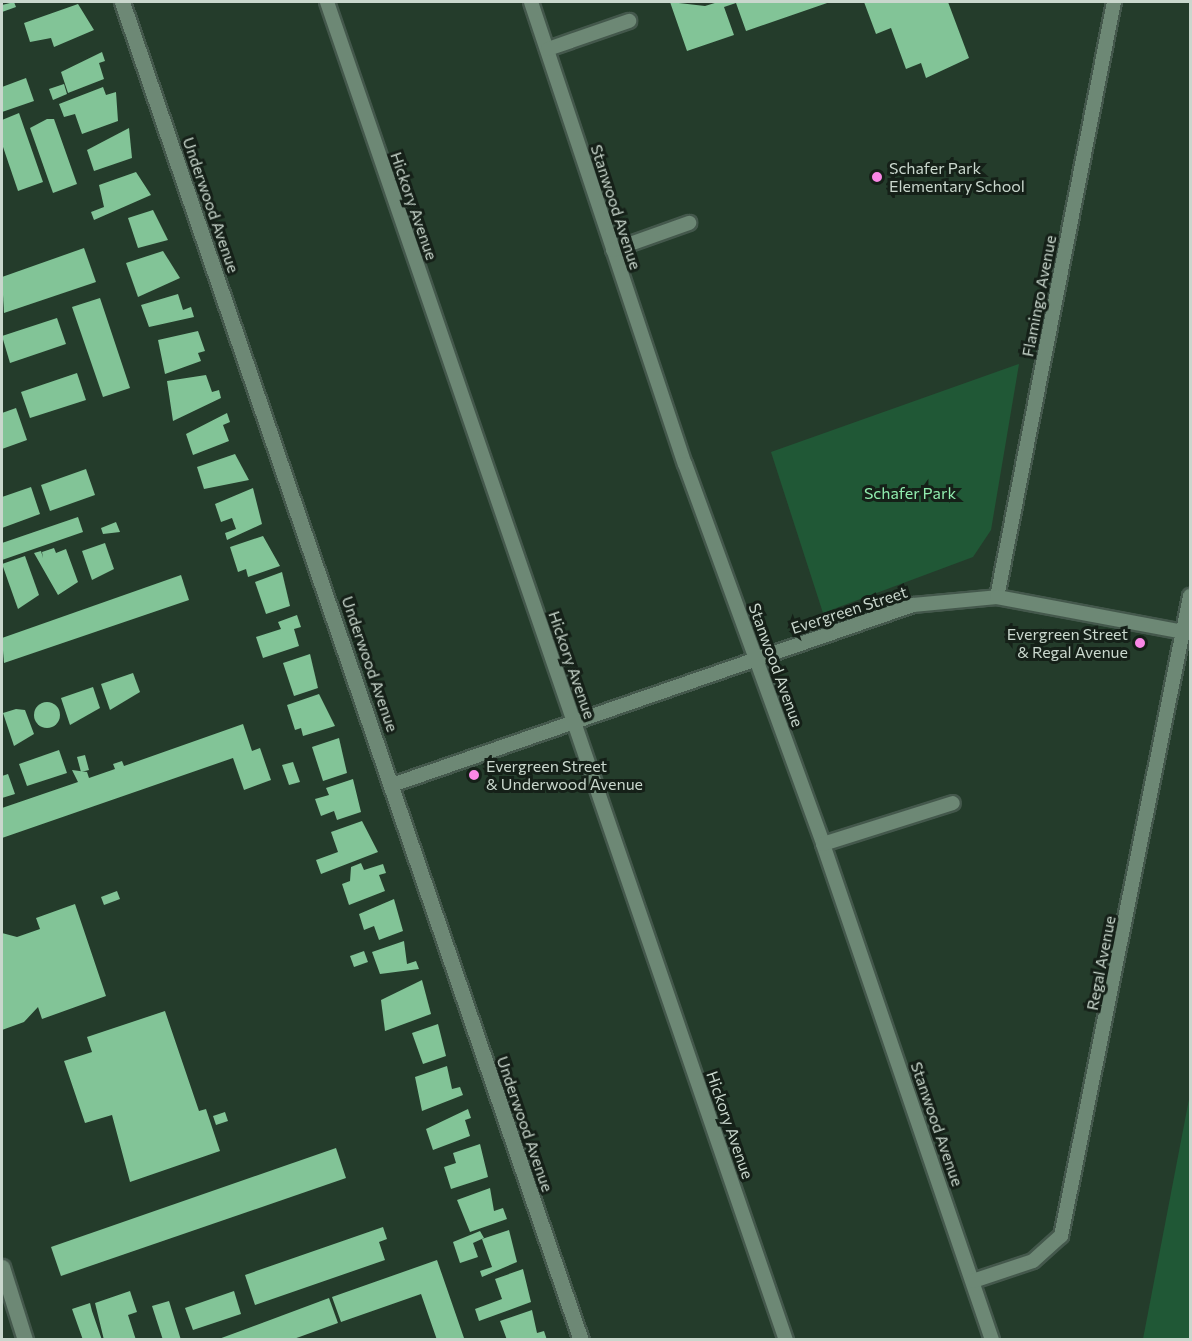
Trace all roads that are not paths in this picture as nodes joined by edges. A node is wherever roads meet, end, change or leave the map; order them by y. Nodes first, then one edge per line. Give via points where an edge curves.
1 (122, 2) edge
2 (327, 2) edge
3 (531, 2) edge
4 (1114, 2) edge
5 (629, 21) dead end
6 (548, 50) junction
7 (689, 223) dead end
8 (613, 250) junction
9 (1191, 596) edge
10 (997, 597) junction
11 (1187, 633) edge
12 (756, 658) junction
13 (573, 722) junction
14 (392, 785) junction
15 (953, 803) dead end
16 (823, 844) junction
17 (2, 1267) edge
18 (973, 1281) junction
19 (25, 1340) edge
20 (581, 1340) edge
21 (786, 1340) edge
22 (992, 1340) edge

1 - 14 street, Underwood Avenue
2 - 13 street, Hickory Avenue
3 - 6 street, Stanwood Avenue
4 - 10 street, Flamingo Avenue
5 - 6 street
6 - 8 street, Stanwood Avenue
7 - 8 street
8 - 12 street, Stanwood Avenue
9 - 11 street, Regal Avenue
10 - 11 street, Evergreen Street
10 - 12 street, Evergreen Street via 913,605
11 - 18 street, Regal Avenue via 1061,1236 1033,1261
12 - 13 street, Evergreen Street
12 - 16 street, Stanwood Avenue
13 - 14 street, Evergreen Street
13 - 21 street, Hickory Avenue
14 - 20 street, Underwood Avenue
15 - 16 street
16 - 18 street, Stanwood Avenue
17 - 19 street
18 - 22 street, Stanwood Avenue

